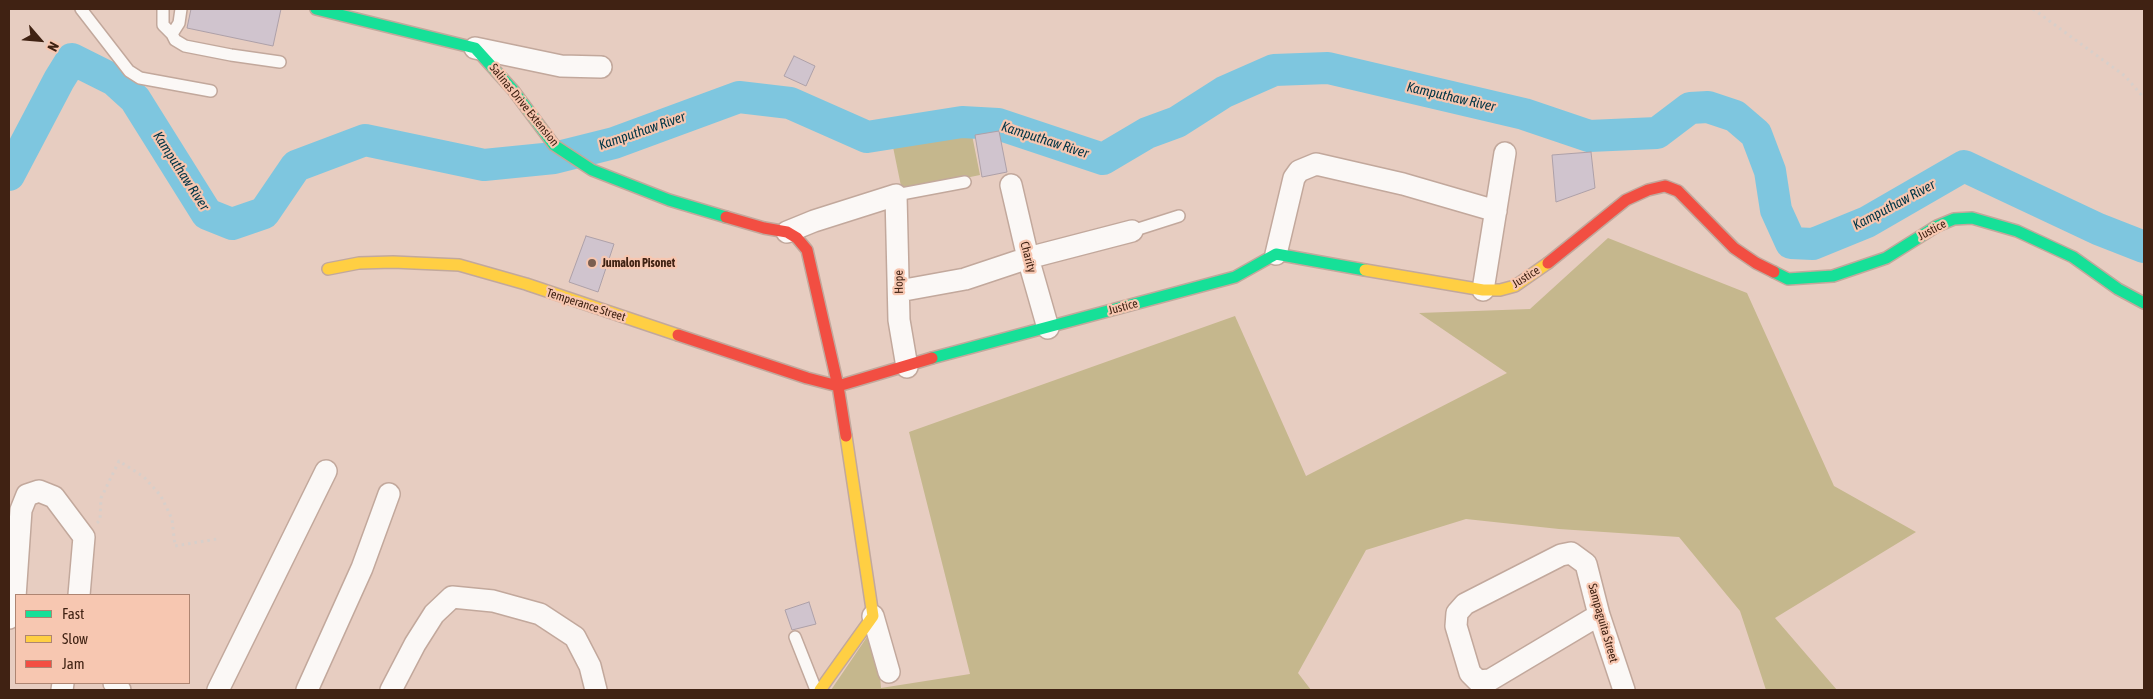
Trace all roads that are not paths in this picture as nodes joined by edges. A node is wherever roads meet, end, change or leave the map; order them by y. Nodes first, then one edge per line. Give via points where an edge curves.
1 (81, 9) edge
2 (163, 9) edge
3 (182, 9) edge
4 (316, 9) edge
5 (172, 34) junction
6 (475, 48) junction
7 (280, 62) dead end
8 (601, 67) dead end
9 (211, 91) dead end
10 (1505, 153) dead end
11 (965, 182) dead end
12 (1011, 185) dead end
13 (896, 196) junction
14 (1496, 211) junction
15 (1179, 216) dead end
16 (1132, 230) joint
17 (787, 232) junction
18 (1276, 254) junction
19 (1028, 258) junction
20 (328, 269) dead end
21 (1483, 290) junction
22 (899, 291) junction
23 (2144, 303) edge
24 (1048, 328) junction
25 (907, 367) junction
26 (838, 386) junction
27 (326, 471) dead end
28 (389, 494) dead end
29 (15, 594) edge
30 (79, 594) edge
31 (15, 597) edge
32 (1598, 615) junction
33 (873, 616) junction
34 (9, 618) edge
35 (795, 637) dead end
36 (889, 672) dead end
37 (218, 690) edge
38 (307, 690) edge
39 (391, 690) edge
40 (596, 690) edge
41 (818, 690) edge
42 (1624, 690) edge

1 - 9 lane via 129,71 140,78
2 - 5 lane via 163,26
3 - 5 lane via 180,23
4 - 6 street
5 - 7 lane via 184,46
6 - 8 street via 561,66
6 - 17 street, Salinas Drive Extension via 513,90 554,145 592,170 669,200
10 - 14 street
11 - 13 lane
12 - 19 street, Charity
13 - 17 street
13 - 22 street, Hope
14 - 18 street via 1403,184 1316,164 1299,171 1294,178
14 - 21 street
15 - 16 lane
16 - 19 street
17 - 26 street via 798,238 807,250
18 - 21 street, Justice
18 - 24 street, Justice via 1235,277
19 - 22 street via 965,279
19 - 24 street, Charity
20 - 26 street, Temperance Street via 359,263 459,265
21 - 23 street, Justice via 1515,286 1540,270 1626,200 1665,186 1678,190 1734,248 1788,279 1833,276 1886,258 1937,226 1954,219 1972,218 2017,231 2073,257
22 - 25 street, Hope via 899,320
24 - 25 street, Justice
25 - 26 street, Justice
26 - 33 street
27 - 37 street
28 - 38 street via 362,568
29 - 30 street via 21,510 27,495 39,492 54,497 84,537
31 - 34 street
32 - 32 street, Sampaguita Street via 1586,564 1571,553 1561,555 1465,604 1457,613 1456,626 1470,673 1478,681 1490,680
32 - 42 street, Sampaguita Street
33 - 36 street
33 - 41 street
35 - 41 lane
39 - 40 street via 434,614 452,597 493,601 540,614 575,637 590,666

